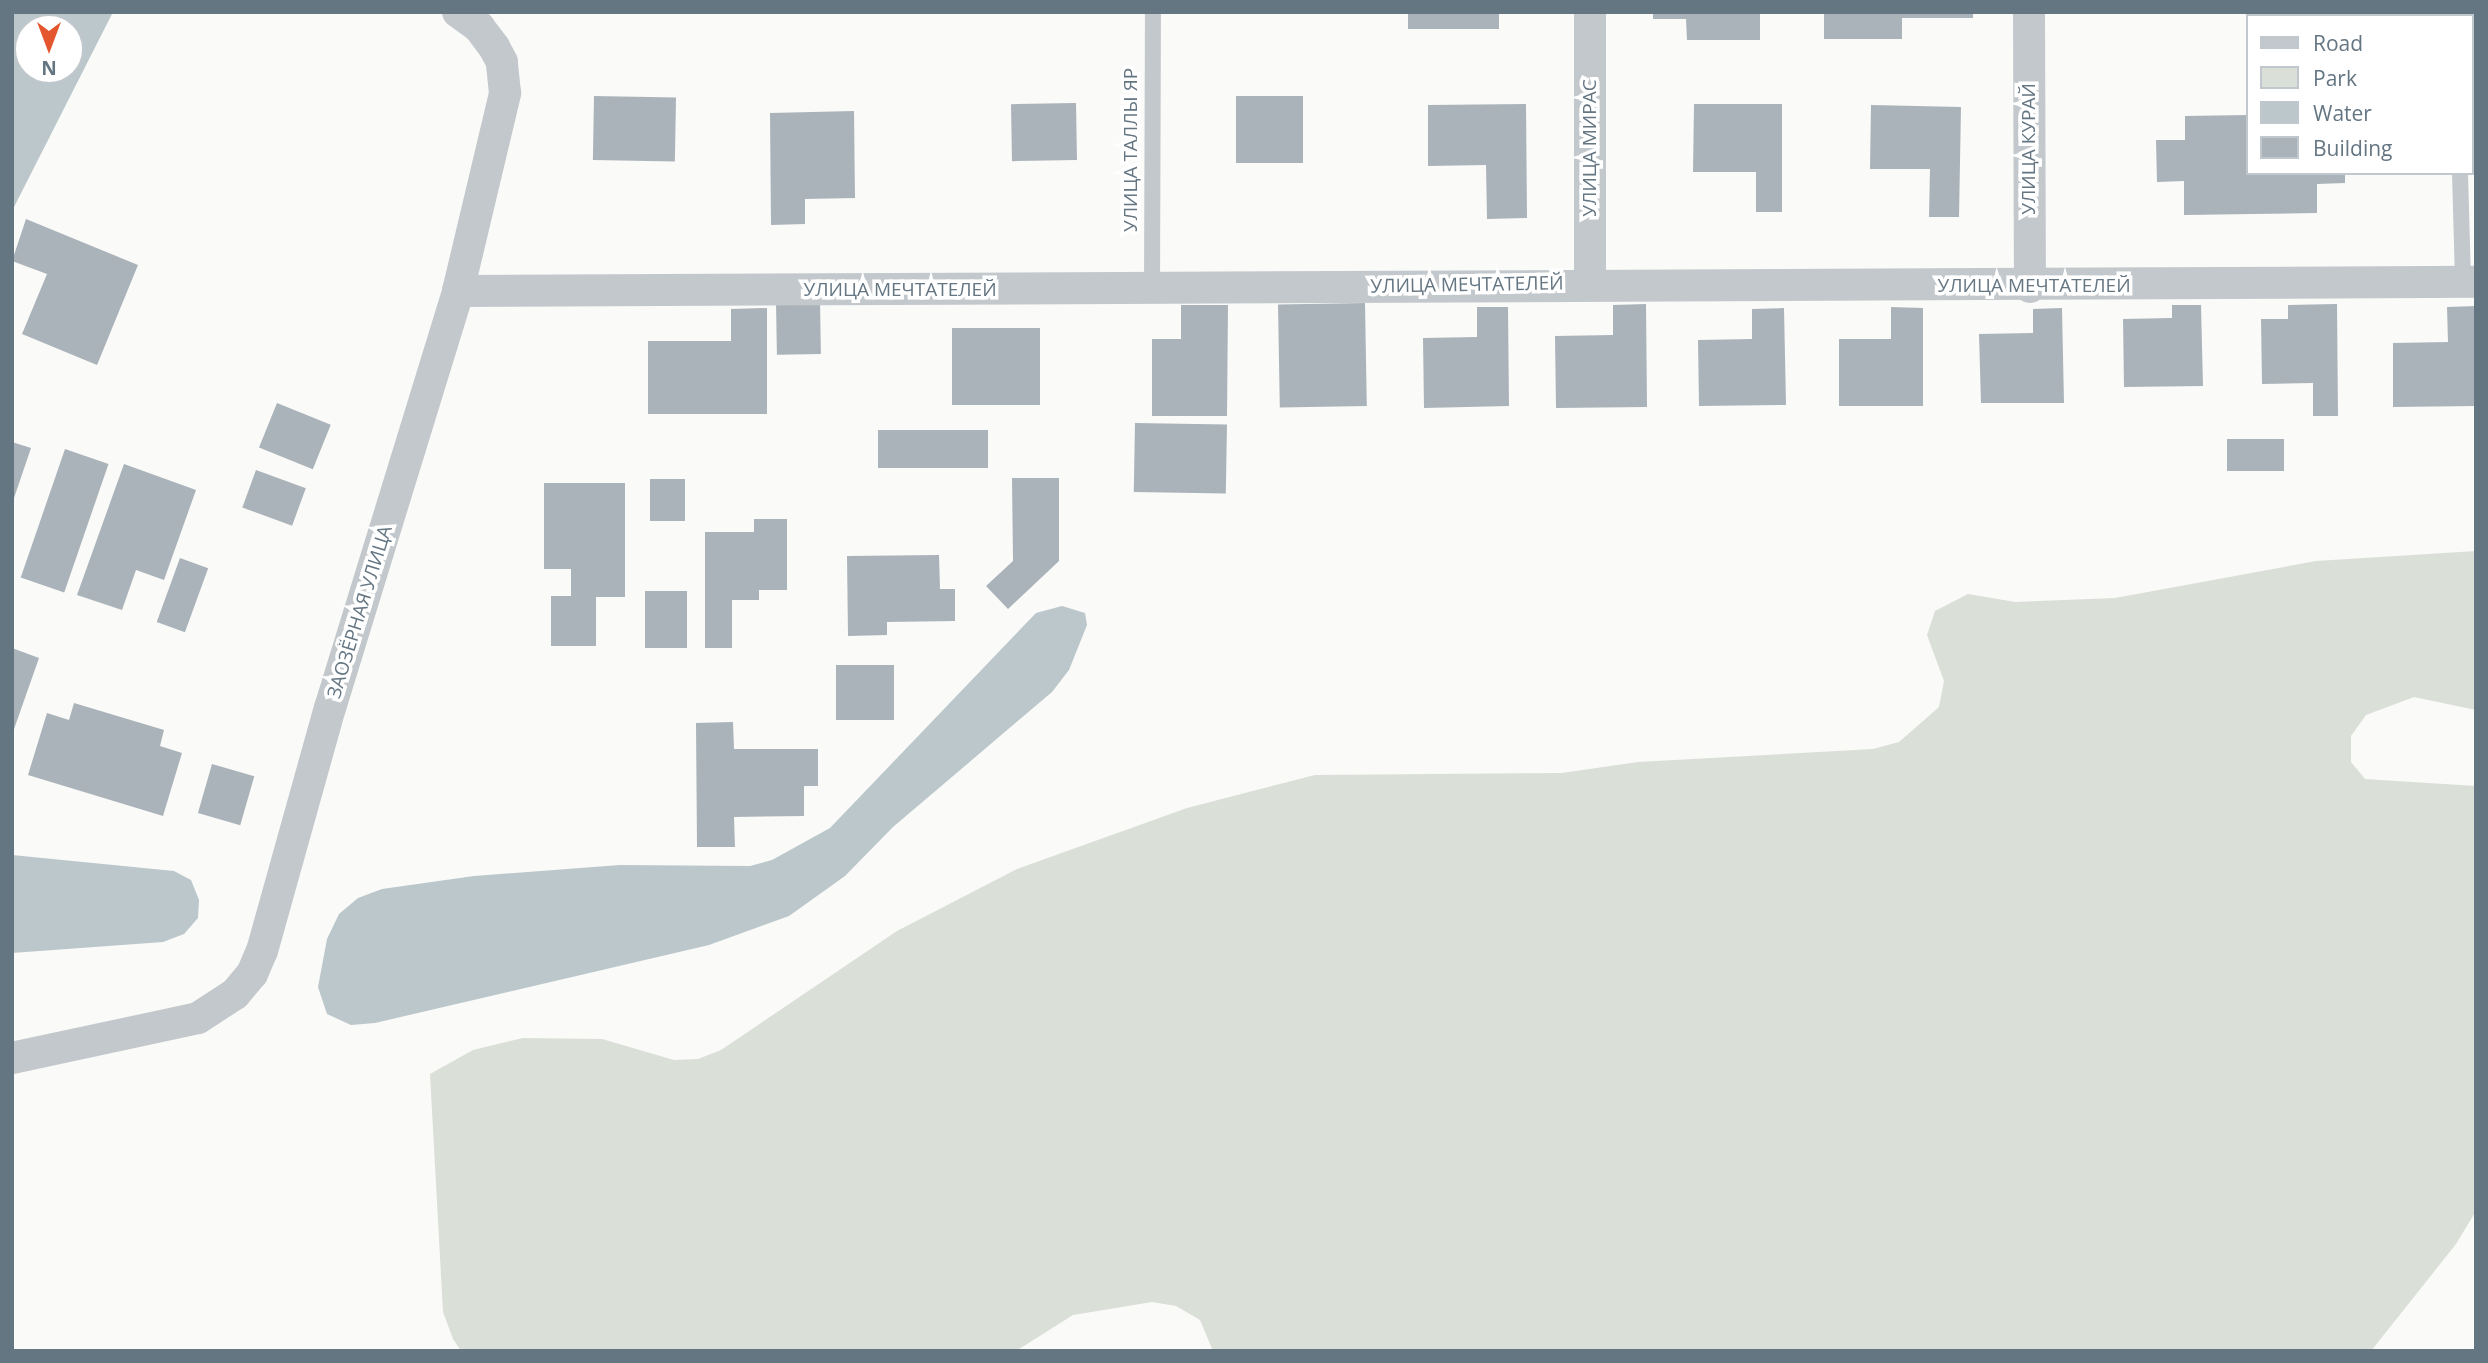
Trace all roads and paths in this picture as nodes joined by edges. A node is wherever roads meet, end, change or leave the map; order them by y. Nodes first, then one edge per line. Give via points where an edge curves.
1 (458, 12) edge
2 (1153, 12) edge
3 (1590, 12) edge
4 (2029, 12) edge
5 (2460, 175) edge
6 (2469, 282) edge
7 (1590, 284) junction
8 (2030, 287) junction
9 (1152, 289) junction
10 (458, 291) junction
11 (12, 1058) edge

1 - 10 street, ЗАОЗЁРНАЯ УЛИЦА via 479,27 494,47 502,62 505,93
2 - 9 lane, УЛИЦА ТАЛЛЫ ЯР
3 - 7 street, УЛИЦА МИРАС
4 - 8 street, УЛИЦА КУРАЙ
5 - 6 lane
6 - 8 street, УЛИЦА МЕЧТАТЕЛЕЙ
7 - 8 street, УЛИЦА МЕЧТАТЕЛЕЙ
7 - 9 street, УЛИЦА МЕЧТАТЕЛЕЙ
9 - 10 street, УЛИЦА МЕЧТАТЕЛЕЙ
10 - 11 street, ЗАОЗЁРНАЯ УЛИЦА via 252,974 235,994 198,1018

